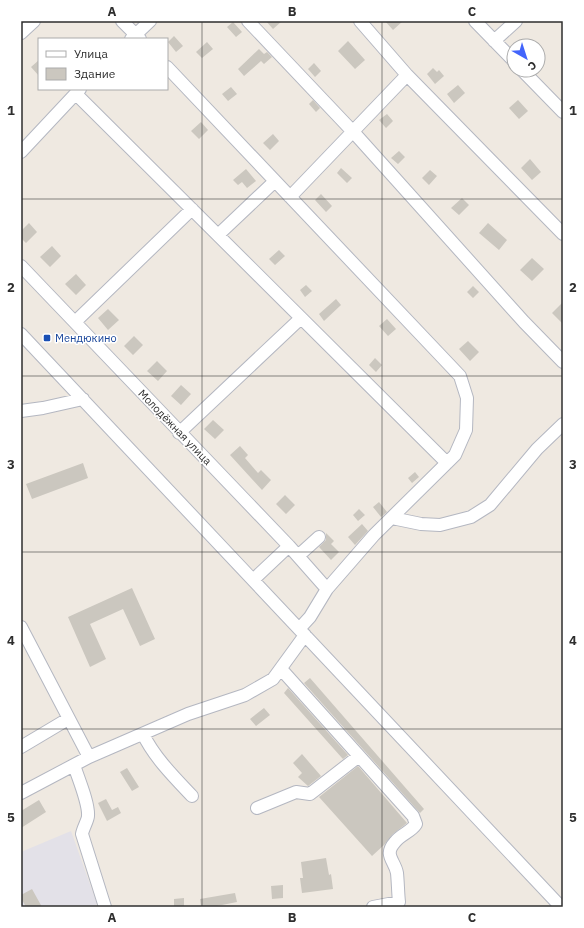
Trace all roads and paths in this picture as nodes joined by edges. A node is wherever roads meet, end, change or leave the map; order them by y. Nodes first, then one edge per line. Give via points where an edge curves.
1 (34, 21) edge
2 (122, 21) edge
3 (150, 21) edge
4 (248, 21) edge
5 (360, 21) edge
6 (475, 21) edge
7 (516, 21) edge
8 (21, 33) edge
9 (135, 37) edge
10 (494, 41) junction
11 (506, 53) edge
12 (168, 68) edge
13 (407, 75) junction
14 (530, 78) edge
15 (78, 91) edge
16 (563, 112) edge
17 (353, 131) junction
18 (21, 152) edge
19 (275, 181) junction
20 (290, 197) junction
21 (192, 209) junction
22 (563, 234) edge
23 (218, 235) junction
24 (21, 266) edge
25 (301, 318) junction
26 (75, 322) junction
27 (21, 334) edge
28 (563, 362) edge
29 (83, 399) junction
30 (21, 411) edge
31 (563, 424) edge
32 (179, 433) junction
33 (447, 463) junction
34 (392, 518) junction
35 (319, 537) dead end
36 (289, 546) junction
37 (298, 556) junction
38 (253, 580) junction
39 (327, 589) junction
40 (21, 627) edge
41 (302, 632) junction
42 (25, 643) edge
43 (281, 669) junction
44 (68, 719) junction
45 (143, 734) junction
46 (21, 747) edge
47 (359, 756) junction
48 (89, 757) junction
49 (74, 765) junction
50 (21, 793) edge
51 (192, 796) dead end
52 (257, 808) dead end
53 (105, 907) edge
54 (373, 907) edge
55 (561, 907) edge

1 - 8 street
2 - 9 street
3 - 9 street
4 - 17 street
5 - 13 street
6 - 10 street
7 - 10 street
10 - 11 street
12 - 19 street
13 - 17 street
13 - 22 street
14 - 16 street
15 - 18 street
15 - 21 street
17 - 20 street
17 - 28 street
19 - 20 street
19 - 23 street
20 - 33 street via 460,376 467,398 466,430 455,455
21 - 23 street
21 - 26 street
23 - 25 street
24 - 26 street, Молодёжная улица
25 - 32 street
25 - 33 street
26 - 32 street, Молодёжная улица
27 - 29 street
29 - 30 street
29 - 38 street
31 - 34 street via 537,449 490,505 471,517 440,525
32 - 36 street, Молодёжная улица
33 - 34 street
34 - 39 street
35 - 37 street
36 - 37 street, Молодёжная улица
36 - 38 street
37 - 39 street, Молодёжная улица
38 - 41 street
39 - 41 street
40 - 42 street
41 - 43 street
41 - 55 street
42 - 44 street
43 - 45 street via 273,679 245,695 188,714
43 - 47 street
44 - 46 street
44 - 48 street
45 - 48 street
45 - 51 street
47 - 52 street via 310,794 296,792
47 - 54 street via 413,816 416,824 390,848 389,855 397,871 399,902
48 - 49 street
49 - 50 street
49 - 53 street via 88,809 88,818 82,834

